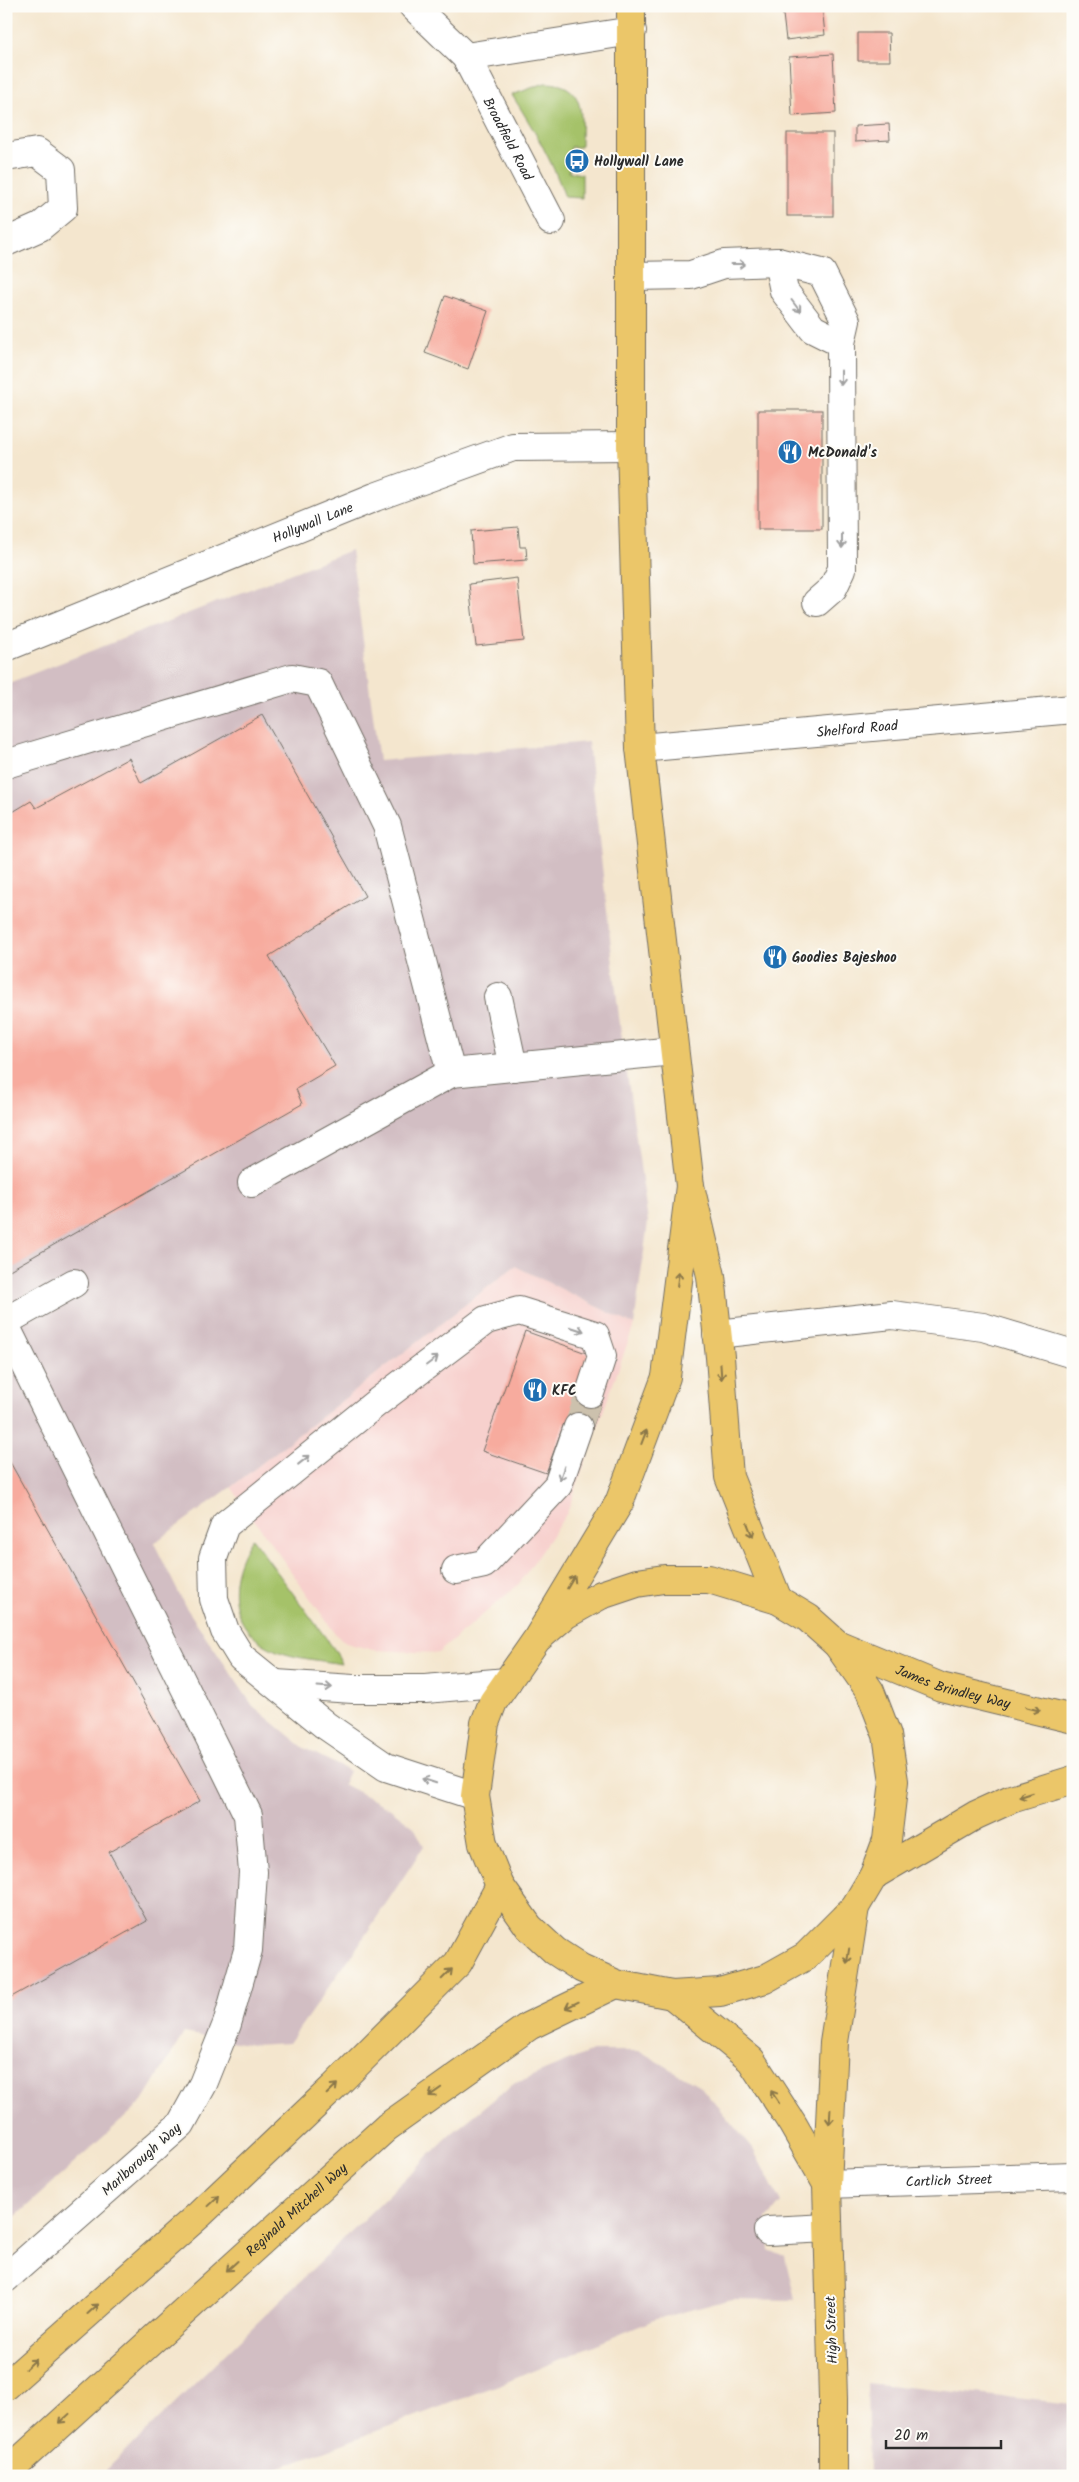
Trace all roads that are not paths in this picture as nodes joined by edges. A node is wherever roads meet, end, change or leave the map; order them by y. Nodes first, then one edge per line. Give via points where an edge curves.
1 (413, 6) edge
2 (631, 19) edge
3 (466, 57) junction
4 (6, 157) edge
5 (551, 221) dead end
6 (6, 242) edge
7 (778, 262) junction
8 (631, 276) junction
9 (841, 344) junction
10 (631, 446) junction
11 (817, 602) dead end
12 (6, 647) edge
13 (1073, 709) edge
14 (640, 748) junction
15 (6, 764) edge
16 (498, 997) dead end
17 (674, 1052) junction
18 (513, 1067) junction
19 (450, 1073) junction
20 (252, 1183) dead end
21 (690, 1186) junction
22 (74, 1283) dead end
23 (6, 1321) edge
24 (6, 1327) edge
25 (717, 1334) junction
26 (1073, 1354) edge
27 (590, 1393) tunnel mouth
28 (578, 1427) tunnel mouth
29 (456, 1570) dead end
30 (778, 1600) junction
31 (537, 1639) junction
32 (838, 1644) junction
33 (507, 1682) junction
34 (276, 1684) junction
35 (1073, 1718) edge
36 (1073, 1780) edge
37 (475, 1796) junction
38 (874, 1875) junction
39 (500, 1886) junction
40 (855, 1907) junction
41 (616, 1984) junction
42 (672, 1996) junction
43 (1073, 2176) edge
44 (827, 2184) junction
45 (828, 2228) junction
46 (768, 2232) dead end
47 (6, 2278) edge
48 (6, 2386) edge
49 (6, 2473) edge
50 (833, 2476) edge

1 - 3 street, Broadfield Road
2 - 3 street
2 - 8 main road
3 - 5 street, Broadfield Road
4 - 6 street via 36,152 61,170 63,208 40,227
8 -> 7 street via 691,275 724,264
7 -> 9 street via 784,291 813,329
7 - 9 street via 822,273 846,321
8 - 10 main road
9 -> 11 street via 842,568 833,588
10 - 12 street, Hollywall Lane via 512,447 375,497
10 - 14 main road
13 - 14 street, Shelford Road
14 - 17 main road
15 - 19 street via 292,678 318,683 387,826
16 - 18 street
17 - 18 street
17 - 21 main road
18 - 19 street
19 - 20 street
21 - 25 main road via 711,1276
31 -> 21 main road via 619,1503 666,1378
22 - 23 street
24 - 47 street, Marlborough Way via 248,1815 253,1872 248,1950 228,2024 203,2084 181,2124
25 - 26 street via 892,1315 983,1327
25 -> 30 main road via 729,1476
34 -> 27 street via 241,1657 225,1631 214,1599 213,1558 225,1525 486,1320 519,1311 595,1335 602,1356
28 -> 29 street via 558,1485 484,1564
30 - 31 main road via 709,1579 637,1583 601,1596 565,1615
30 - 32 main road via 808,1618
31 - 33 main road
32 -> 35 main road, James Brindley Way via 941,1688
32 - 38 main road via 870,1691 887,1735 894,1781 887,1840
34 -> 33 street via 425,1689
33 - 37 main road via 493,1702 485,1724
37 -> 34 street via 386,1766 325,1725
36 -> 38 main road via 1011,1799 976,1815
37 - 39 main road via 483,1844
38 - 40 main road
39 - 41 main road via 529,1927 555,1951
48 -> 39 main road via 200,2214 458,1963
40 - 42 main road via 806,1956 765,1979 720,1992
40 -> 44 main road, High Street via 834,2042
41 - 42 main road
41 -> 49 main road, Reginald Mitchell Way via 529,2026 387,2127
44 -> 42 main road, High Street via 751,2060
43 - 44 street, Cartlich Street
44 - 45 main road, High Street
45 - 46 street
45 - 50 main road, High Street

